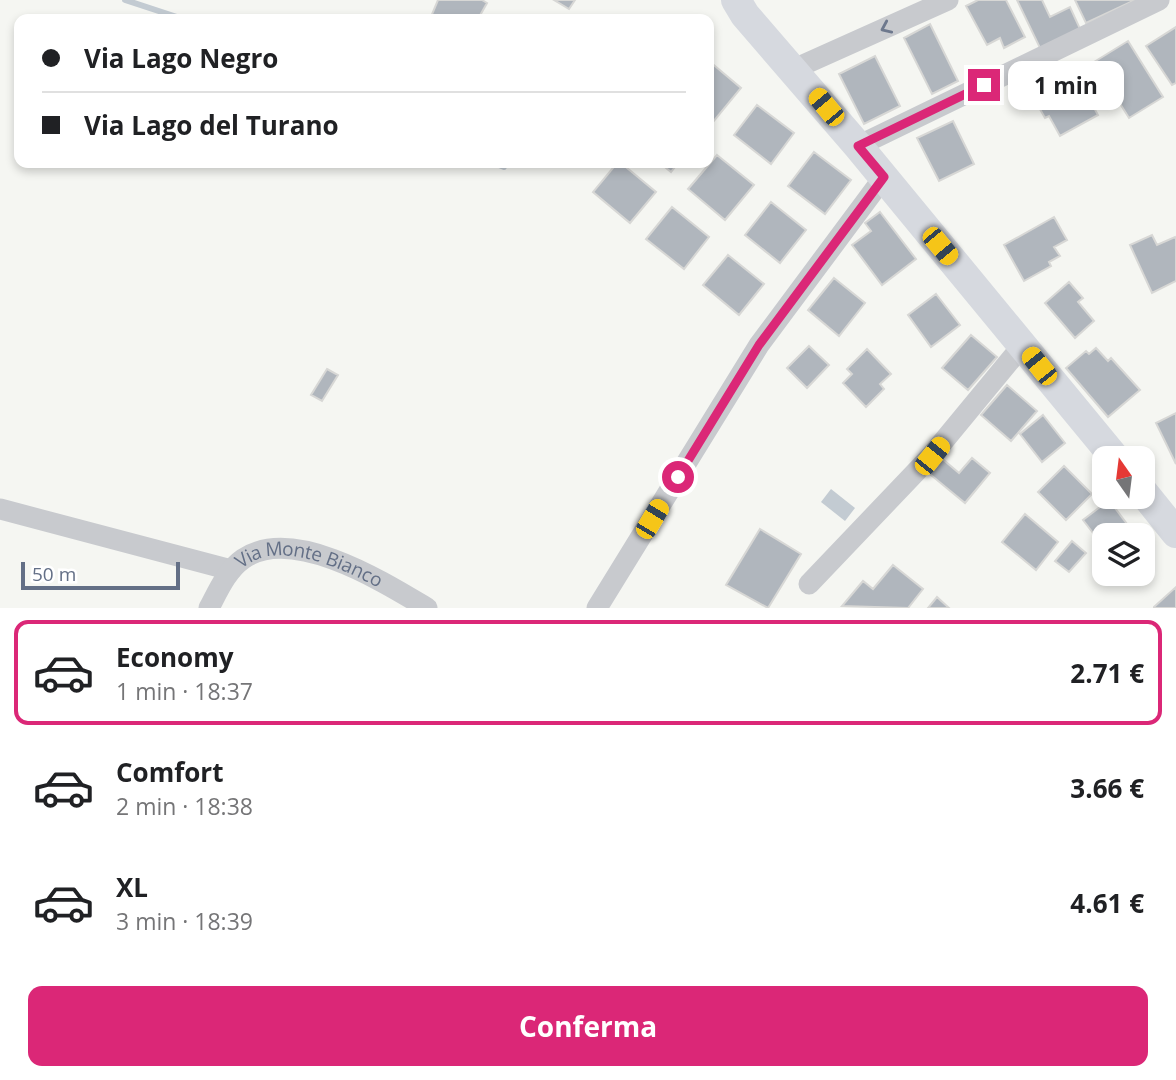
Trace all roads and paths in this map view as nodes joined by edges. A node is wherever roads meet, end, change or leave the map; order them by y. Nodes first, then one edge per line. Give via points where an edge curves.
1 (948, 0) edge
2 (1159, 1) edge
3 (733, 2) edge
4 (793, 69) junction
5 (858, 146) junction
6 (884, 177) junction
7 (1022, 345) junction
8 (1105, 446) edge
9 (1155, 507) edge
10 (0, 509) edge
11 (1176, 533) edge
12 (231, 570) junction
13 (809, 584) dead end
14 (209, 607) edge
15 (427, 607) edge
16 (597, 607) edge

1 -> 4 street
2 - 5 street
3 - 4 street
4 - 5 street
5 - 6 street
6 - 7 street
6 - 16 street via 759,345
7 - 8 street
7 - 13 street via 932,456
9 - 11 street
10 - 12 street
12 - 14 street, Via Monte Bianco
12 - 15 street, Via Monte Bianco via 267,548 296,549 350,568

